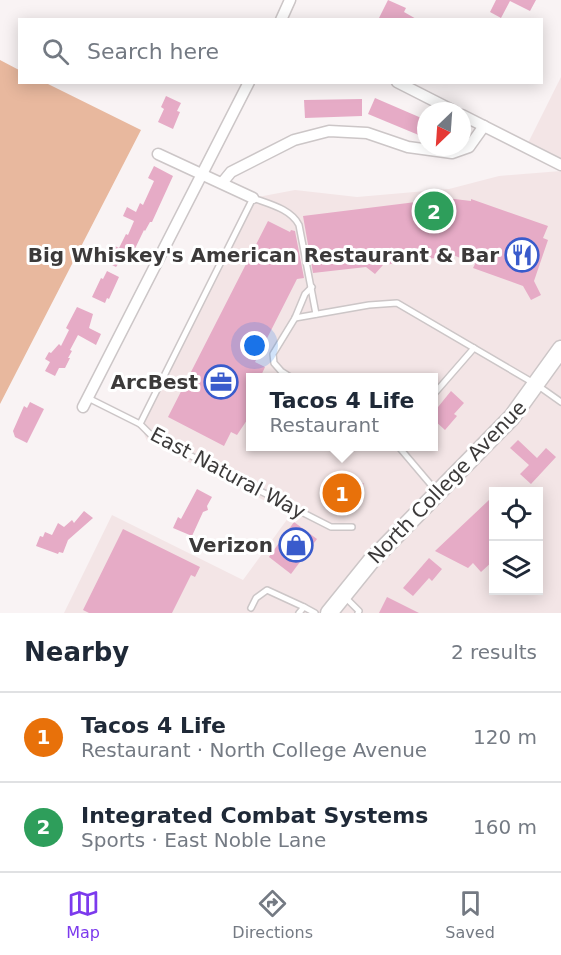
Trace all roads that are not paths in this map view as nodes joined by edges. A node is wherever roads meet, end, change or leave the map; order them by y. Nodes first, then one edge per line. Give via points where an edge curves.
1 (290, 0) edge
2 (282, 18) edge
3 (248, 84) edge
4 (401, 84) edge
5 (436, 102) edge
6 (471, 120) edge
7 (484, 126) junction
8 (158, 154) dead end
9 (561, 165) edge
10 (202, 174) junction
11 (222, 183) junction
12 (253, 198) junction
13 (312, 287) junction
14 (316, 314) junction
15 (295, 318) junction
16 (474, 348) junction
17 (561, 349) edge
18 (285, 373) edge
19 (537, 385) junction
20 (438, 389) edge
21 (561, 402) edge
22 (85, 403) joint
23 (140, 424) junction
24 (401, 451) edge
25 (438, 493) junction
26 (352, 527) dead end
27 (343, 595) junction
28 (304, 607) junction
29 (251, 608) dead end
30 (299, 613) edge
31 (315, 613) edge
32 (329, 613) edge
33 (358, 613) edge

1 - 2 street
3 - 10 street
4 - 5 street
6 - 7 street
7 - 9 street
7 - 11 street via 469,147 452,153 408,147 367,133 329,131 294,140 231,172
8 - 10 street
10 - 11 street
10 - 22 street
11 - 12 street
12 - 13 lane via 296,218
12 - 23 lane
13 - 14 lane
13 - 15 lane
14 - 15 lane
14 - 16 lane via 397,303
15 - 18 lane via 273,354 274,363
16 - 19 lane
16 - 20 lane
17 - 19 main road, North College Avenue
19 - 21 lane
19 - 25 main road, North College Avenue via 512,417
22 - 23 lane, East Natural Way
23 - 26 lane, East Natural Way via 152,436 331,527
24 - 25 lane
25 - 27 main road, North College Avenue
27 - 32 main road, North College Avenue
27 - 33 lane
28 - 29 lane via 267,590
28 - 30 lane
28 - 31 lane

